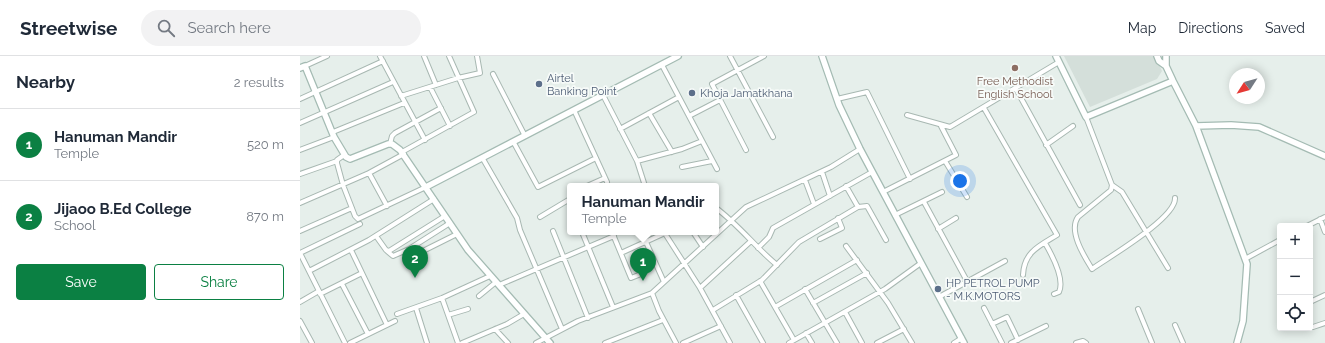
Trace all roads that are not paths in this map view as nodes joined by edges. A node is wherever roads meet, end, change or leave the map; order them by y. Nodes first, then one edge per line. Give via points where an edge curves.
1 (327, 56) edge
2 (380, 56) edge
3 (424, 56) edge
4 (449, 56) edge
5 (477, 56) edge
6 (678, 56) edge
7 (730, 56) edge
8 (764, 56) edge
9 (822, 56) edge
10 (1056, 56) edge
11 (1157, 56) edge
12 (1166, 56) edge
13 (383, 61) junction
14 (1059, 62) junction
15 (662, 65) junction
16 (1166, 66) junction
17 (303, 67) edge
18 (738, 70) junction
19 (493, 74) dead end
20 (458, 78) junction
21 (1173, 81) junction
22 (393, 82) junction
23 (436, 85) junction
24 (430, 87) junction
25 (1016, 89) junction
26 (315, 91) junction
27 (603, 95) junction
28 (401, 96) junction
29 (679, 97) junction
30 (300, 99) edge
31 (837, 99) junction
32 (720, 100) junction
33 (404, 103) junction
34 (441, 108) junction
35 (984, 108) junction
36 (574, 110) junction
37 (324, 112) junction
38 (649, 113) junction
39 (907, 115) dead end
40 (689, 116) junction
41 (1086, 117) junction
42 (415, 121) junction
43 (300, 123) edge
44 (450, 126) junction
45 (941, 126) junction
46 (1073, 126) dead end
47 (1196, 126) junction
48 (620, 128) junction
49 (333, 135) junction
50 (525, 136) junction
51 (772, 137) dead end
52 (425, 140) junction
53 (702, 141) junction
54 (514, 143) junction
55 (390, 144) junction
56 (1046, 145) junction
57 (860, 149) junction
58 (300, 150) edge
59 (746, 150) dead end
60 (672, 152) junction
61 (403, 154) junction
62 (344, 155) junction
63 (1325, 156) edge
64 (596, 158) junction
65 (483, 159) junction
66 (945, 160) junction
67 (337, 161) junction
68 (637, 161) junction
69 (712, 161) junction
70 (682, 167) dead end
71 (717, 169) dead end
72 (822, 172) junction
73 (872, 172) junction
74 (369, 173) junction
75 (300, 174) edge
76 (910, 179) junction
77 (805, 180) junction
78 (596, 183) edge
79 (644, 183) edge
80 (343, 185) junction
81 (1112, 185) junction
82 (846, 186) junction
83 (426, 187) junction
84 (883, 192) junction
85 (942, 192) dead end
86 (830, 196) junction
87 (967, 197) dead end
88 (1175, 198) dead end
89 (434, 200) junction
90 (567, 201) edge
91 (924, 202) junction
92 (300, 203) edge
93 (814, 204) junction
94 (1080, 205) dead end
95 (387, 206) junction
96 (858, 207) junction
97 (352, 208) junction
98 (719, 210) edge
99 (895, 215) junction
100 (445, 216) junction
101 (540, 217) dead end
102 (1325, 217) edge
103 (838, 218) junction
104 (956, 218) dead end
105 (1320, 219) junction
106 (732, 220) junction
107 (450, 223) junction
108 (1313, 223) edge
109 (360, 224) dead end
110 (938, 228) junction
111 (300, 231) edge
112 (553, 231) dead end
113 (1147, 232) junction
114 (1325, 232) edge
115 (719, 233) edge
116 (457, 234) junction
117 (583, 235) edge
118 (611, 235) edge
119 (613, 235) edge
120 (660, 235) edge
121 (665, 235) edge
122 (695, 235) edge
123 (716, 235) edge
124 (376, 236) junction
125 (820, 239) dead end
126 (886, 240) dead end
127 (751, 241) junction
128 (646, 242) junction
129 (1277, 242) edge
130 (1045, 243) junction
131 (846, 246) dead end
132 (588, 247) junction
133 (703, 248) junction
134 (758, 248) junction
135 (351, 250) junction
136 (388, 251) junction
137 (404, 252) junction
138 (300, 253) edge
139 (621, 253) junction
140 (564, 257) junction
141 (1246, 259) junction
142 (857, 260) junction
143 (1005, 261) dead end
144 (921, 263) junction
145 (684, 264) junction
146 (777, 266) junction
147 (538, 268) junction
148 (1168, 268) dead end
149 (309, 271) junction
150 (362, 273) junction
151 (867, 273) junction
152 (641, 274) dead end
153 (1023, 275) dead end
154 (490, 276) junction
155 (760, 281) junction
156 (968, 281) junction
157 (664, 282) junction
158 (342, 284) junction
159 (497, 284) junction
160 (700, 288) junction
161 (805, 289) junction
162 (880, 291) junction
163 (320, 293) junction
164 (652, 293) junction
165 (1054, 294) dead end
166 (736, 295) junction
167 (1325, 295) edge
168 (479, 296) dead end
169 (939, 297) junction
170 (442, 298) junction
171 (1313, 301) edge
172 (300, 302) edge
173 (813, 302) junction
174 (613, 307) junction
175 (775, 307) junction
176 (416, 308) junction
177 (984, 308) dead end
178 (468, 309) dead end
179 (1138, 309) dead end
180 (713, 310) junction
181 (845, 312) junction
182 (397, 314) dead end
183 (524, 314) junction
184 (448, 315) junction
185 (588, 318) junction
186 (300, 320) edge
187 (663, 320) junction
188 (396, 321) dead end
189 (825, 322) junction
190 (1325, 323) edge
191 (992, 324) junction
192 (387, 325) junction
193 (721, 326) junction
194 (1046, 326) dead end
195 (1175, 326) dead end
196 (1313, 327) dead end
197 (495, 329) junction
198 (562, 329) junction
199 (904, 329) junction
200 (806, 333) junction
201 (368, 334) junction
202 (545, 337) junction
203 (794, 340) junction
204 (963, 340) edge
205 (1018, 340) junction
206 (312, 343) edge
207 (345, 343) edge
208 (350, 343) edge
209 (427, 343) edge
210 (458, 343) edge
211 (462, 343) edge
212 (508, 343) edge
213 (536, 343) edge
214 (550, 343) edge
215 (605, 343) edge
216 (676, 343) edge
217 (683, 343) edge
218 (730, 343) edge
219 (763, 343) edge
220 (789, 343) edge
221 (812, 343) edge
222 (836, 343) edge
223 (862, 343) edge
224 (877, 343) edge
225 (912, 343) edge
226 (954, 343) edge
227 (1002, 343) edge
228 (1011, 343) edge
229 (1076, 343) edge
230 (1086, 343) edge
231 (1152, 343) edge
232 (1183, 343) edge
233 (1237, 343) edge

1 - 17 street
2 - 13 street
3 - 23 street
4 - 20 street
5 - 20 street via 480,73
6 - 15 street
7 - 18 street
8 - 18 street
9 - 31 street
10 - 14 street
11 - 16 street
12 - 16 street
13 - 22 street
13 - 26 street
14 - 25 street
14 - 41 street
15 - 27 street
15 - 29 street
16 - 21 street
17 - 26 street
18 - 32 street via 712,84
18 - 51 street
19 - 50 street
20 - 23 street
20 - 44 street via 474,112
21 - 41 street
21 - 47 street
22 - 28 street
22 - 37 street
23 - 24 street
24 - 28 street
24 - 34 street
25 - 35 street
25 - 56 street
26 - 30 street
26 - 37 street
27 - 36 street
27 - 48 street
28 - 33 street
29 - 38 street
29 - 40 street
31 - 57 street
31 - 76 street via 867,92
32 - 40 street
32 - 59 street
33 - 42 street
33 - 49 street
34 - 42 street
34 - 44 street
35 - 45 street via 950,127
35 - 130 street via 1057,235
36 - 50 street
36 - 64 street
37 - 43 street
37 - 49 street
38 - 48 street
38 - 60 street
39 - 45 street
40 - 53 street
41 - 81 street
42 - 52 street
42 - 55 street via 393,134
44 - 52 street
45 - 66 street via 956,155
46 - 56 street
47 - 63 street via 1259,127
47 - 141 street
48 - 68 street
49 - 58 street
49 - 62 street
50 - 54 street
52 - 61 street
53 - 60 street
53 - 69 street
54 - 64 street via 538,188
54 - 65 street
55 - 61 street
55 - 62 street via 350,159
56 - 94 street
57 - 72 street
57 - 73 street
60 - 68 street
61 - 74 street
61 - 83 street
62 - 67 street
64 - 78 street via 606,180
65 - 83 street
65 - 147 street via 517,218
66 - 76 street
66 - 87 street
67 - 75 street
67 - 80 street
68 - 79 street
69 - 70 street
69 - 71 street
72 - 77 street
72 - 86 street
73 - 82 street
73 - 84 street
74 - 80 street
74 - 95 street
76 - 84 street
77 - 93 street
77 - 106 street via 746,207
80 - 92 street
80 - 97 street
81 - 113 street via 1122,192
81 - 113 street via 1111,190 1074,222 1082,253 1092,269
82 - 86 street
82 - 96 street
83 - 89 street
83 - 95 street
84 - 99 street
85 - 91 street
86 - 93 street
88 - 113 street via 1168,213
89 - 100 street
89 - 124 street
90 - 101 street
91 - 99 street
91 - 110 street
93 - 134 street via 774,228
95 - 97 street via 360,219 355,216
96 - 103 street
96 - 126 street via 866,206
97 - 111 street
98 - 106 street
99 - 144 street
100 - 107 street
100 - 136 street
102 - 105 street
103 - 125 street via 842,228
103 - 146 street via 799,242
104 - 110 street
105 - 108 street
105 - 114 street
106 - 115 street
106 - 127 street
107 - 116 street
107 - 137 street
109 - 138 street
110 - 156 street
112 - 140 street
113 - 148 street
116 - 137 street via 421,252 408,256
116 - 154 street
117 - 132 street
118 - 132 street
119 - 139 street
120 - 128 street
121 - 145 street
122 - 133 street
123 - 133 street
124 - 135 street
124 - 136 street
127 - 134 street
127 - 160 street
128 - 139 street
128 - 157 street
129 - 141 street
130 - 153 street via 1028,256 1023,267
130 - 165 street via 1054,257 1062,285 1059,292
131 - 142 street
132 - 140 street
132 - 174 street
133 - 145 street
134 - 146 street
135 - 149 street
135 - 150 street
136 - 137 street via 393,256
138 - 149 street
139 - 152 street via 631,278
140 - 147 street
140 - 185 street
141 - 233 street via 1247,284 1243,321
142 - 151 street
142 - 161 street
143 - 156 street
144 - 162 street
144 - 169 street
145 - 157 street
145 - 160 street
146 - 155 street
147 - 159 street
147 - 198 street
149 - 163 street
150 - 158 street
150 - 192 street
151 - 162 street
151 - 173 street
154 - 159 street
154 - 170 street
155 - 166 street
155 - 175 street
156 - 169 street
157 - 164 street
158 - 163 street
158 - 201 street
159 - 168 street
159 - 183 street
160 - 180 street
161 - 173 street
161 - 175 street
162 - 181 street
162 - 199 street
163 - 172 street
163 - 207 street
164 - 174 street
164 - 187 street
166 - 180 street
166 - 219 street
167 - 171 street
169 - 204 street
170 - 176 street
170 - 184 street
173 - 189 street
174 - 185 street
175 - 203 street
176 - 182 street
176 - 209 street
177 - 191 street
178 - 184 street
179 - 231 street
180 - 193 street
181 - 189 street
181 - 223 street
183 - 197 street
183 - 202 street
184 - 210 street
185 - 198 street
186 - 206 street
187 - 215 street
187 - 216 street
188 - 192 street
189 - 200 street
189 - 222 street
190 - 196 street
191 - 205 street via 1007,317
191 - 227 street
192 - 201 street
193 - 217 street
193 - 218 street
194 - 205 street
195 - 232 street
197 - 211 street
197 - 212 street
198 - 202 street
199 - 224 street
199 - 225 street
200 - 203 street
200 - 221 street
201 - 208 street
202 - 213 street
202 - 214 street
203 - 220 street
204 - 226 street
205 - 228 street
229 - 230 street

